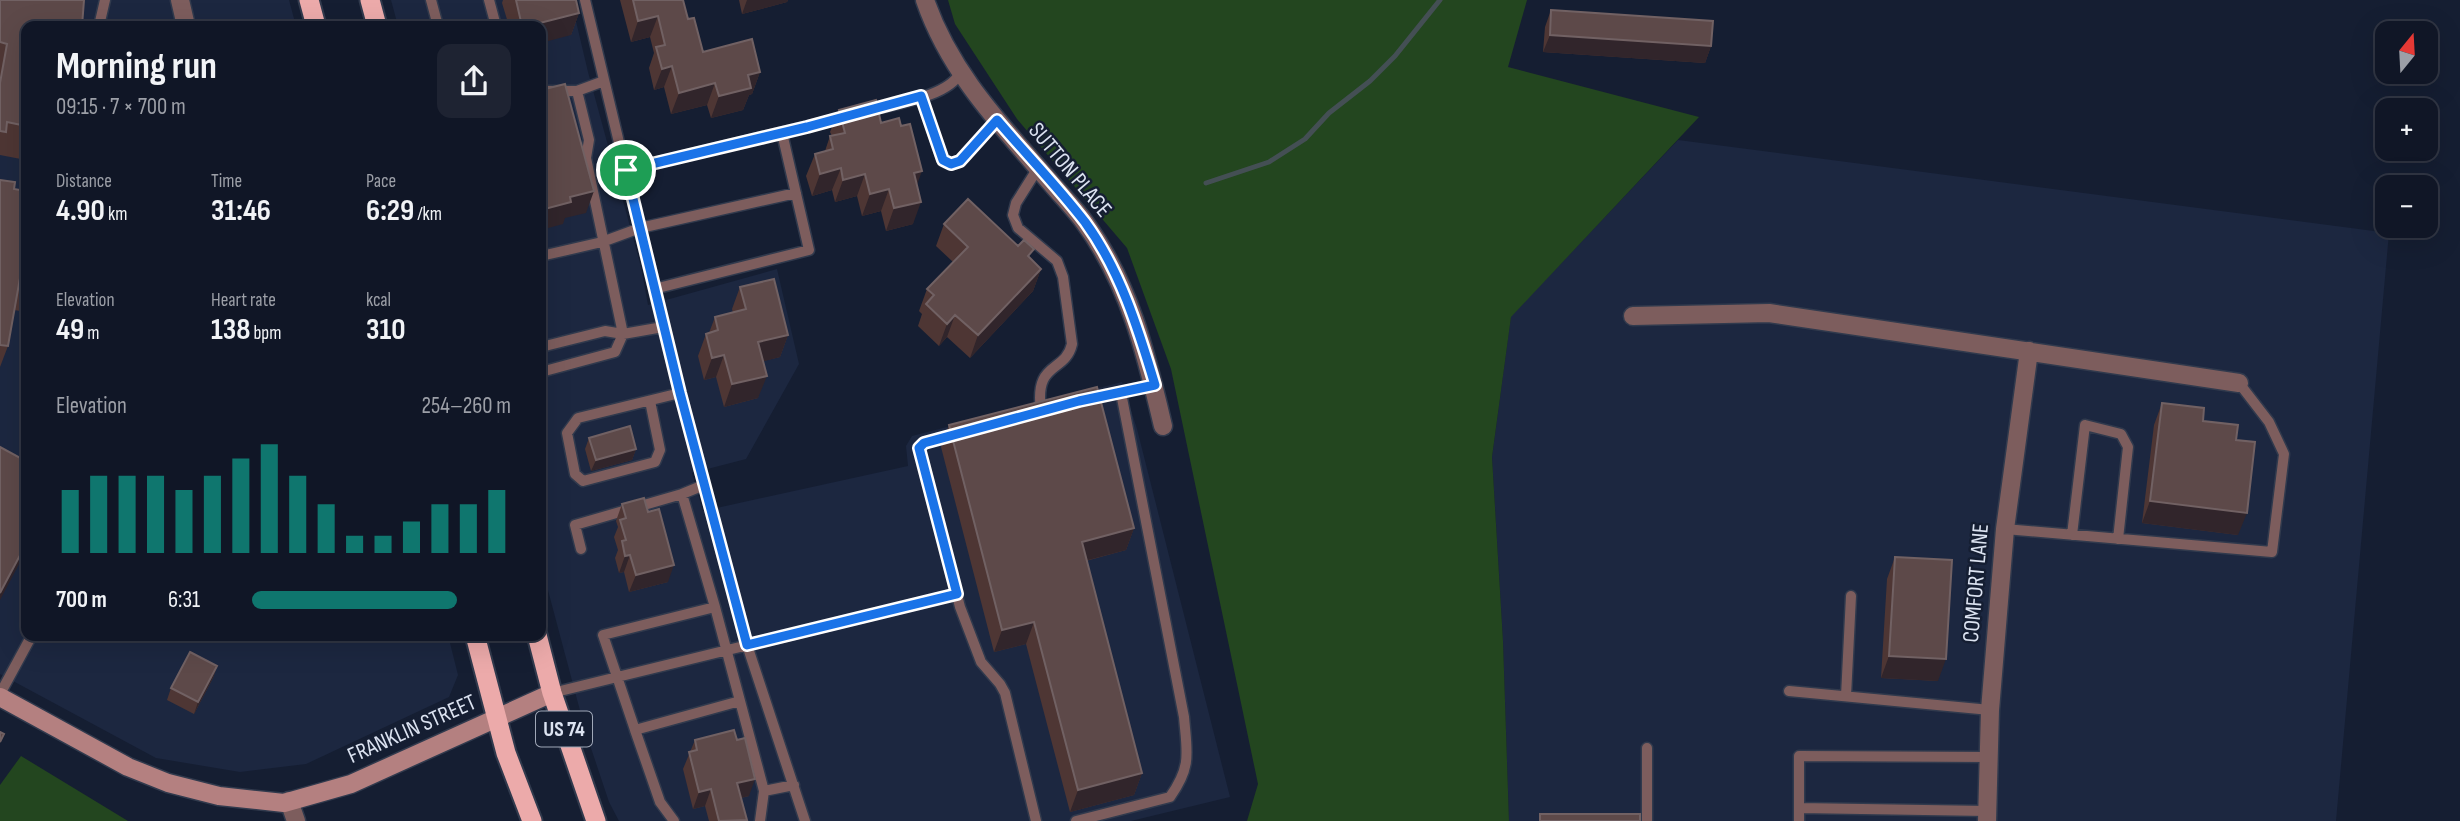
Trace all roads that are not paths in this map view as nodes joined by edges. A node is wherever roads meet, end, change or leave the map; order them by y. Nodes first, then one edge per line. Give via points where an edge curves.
1 (105, 0) edge
2 (180, 0) edge
3 (309, 0) edge
4 (370, 0) edge
5 (431, 0) edge
6 (489, 0) edge
7 (585, 0) edge
8 (925, 0) edge
9 (100, 21) edge
10 (185, 21) edge
11 (315, 21) edge
12 (376, 21) edge
13 (437, 21) edge
14 (495, 21) edge
15 (960, 73) junction
16 (604, 81) junction
17 (546, 91) edge
18 (577, 91) junction
19 (921, 96) junction
20 (997, 120) junction
21 (782, 133) junction
22 (1038, 168) junction
23 (626, 170) junction
24 (796, 193) junction
25 (640, 228) junction
26 (602, 242) junction
27 (546, 255) edge
28 (654, 289) junction
29 (1633, 316) dead end
30 (663, 327) junction
31 (623, 334) junction
32 (546, 346) edge
33 (2029, 351) junction
34 (546, 371) edge
35 (2239, 383) joint
36 (1155, 385) junction
37 (680, 393) junction
38 (1121, 393) junction
39 (650, 401) junction
40 (1079, 401) edge
41 (1054, 408) edge
42 (1041, 411) junction
43 (1028, 415) edge
44 (1163, 426) dead end
45 (963, 432) edge
46 (704, 485) junction
47 (682, 494) junction
48 (2005, 529) junction
49 (2072, 535) junction
50 (2118, 539) junction
51 (581, 549) dead end
52 (957, 594) junction
53 (1851, 596) dead end
54 (715, 607) junction
55 (29, 641) edge
56 (477, 641) edge
57 (539, 641) edge
58 (747, 645) junction
59 (727, 651) junction
60 (617, 677) junction
61 (1790, 691) dead end
62 (552, 692) junction
63 (0, 695) edge
64 (1846, 696) junction
65 (740, 701) junction
66 (1990, 710) junction
67 (497, 718) junction
68 (635, 730) junction
69 (1647, 748) dead end
70 (1989, 757) junction
71 (793, 785) junction
72 (764, 791) junction
73 (289, 802) junction
74 (1799, 808) junction
75 (1987, 816) edge
76 (296, 821) edge
77 (532, 821) edge
78 (596, 821) edge
79 (674, 821) edge
80 (760, 821) edge
81 (805, 821) edge
82 (1036, 821) edge
83 (1076, 821) edge
84 (1647, 821) edge
85 (1799, 821) edge

1 - 9 lane
2 - 10 street
3 - 11 highway
4 - 12 highway
5 - 13 lane
6 - 14 lane
7 - 16 lane
8 - 15 street, SUTTON PLACE via 935,30
15 - 19 lane via 946,87
15 - 20 street, SUTTON PLACE
16 - 18 lane
16 - 23 lane
17 - 18 lane
18 - 26 lane via 589,140 586,158
19 - 20 lane via 946,163 960,161
19 - 21 lane
20 - 22 street, SUTTON PLACE
21 - 23 lane
21 - 24 lane
22 - 36 street, SUTTON PLACE via 1085,223 1105,255 1139,330
22 - 42 lane via 1013,215 1018,228 1057,261 1072,344 1070,352 1043,378 1038,393
23 - 25 lane
24 - 25 lane
24 - 28 lane via 809,250
25 - 26 lane
25 - 28 lane
26 - 27 lane
26 - 31 lane
28 - 30 lane
29 - 33 street via 1769,313
30 - 31 lane
30 - 37 lane
31 - 32 lane via 605,331
31 - 34 lane via 615,352
33 - 35 street
33 - 48 street, COMFORT LANE
35 - 50 lane via 2270,422 2284,454 2272,552
36 - 38 lane
36 - 44 street, SUTTON PLACE
37 - 39 lane
37 - 46 lane
38 - 40 lane
38 - 83 lane via 1184,717 1187,758 1183,779 1170,797
39 - 39 lane via 578,418 567,433 575,474 583,481 655,462 660,450
41 - 42 lane
42 - 43 lane
45 - 52 lane via 919,448
46 - 47 lane
46 - 58 lane
47 - 51 lane via 575,526
47 - 54 lane
48 - 49 lane
48 - 66 street, COMFORT LANE
49 - 50 lane
49 - 50 lane via 2085,425 2121,434 2128,447
52 - 58 lane
52 - 82 lane via 981,662 1005,693
53 - 64 lane
54 - 59 lane
54 - 60 lane via 603,635
55 - 63 lane
56 - 67 highway, US 74
57 - 62 highway, US 74
58 - 59 lane
58 - 71 lane
59 - 60 lane
59 - 65 lane
60 - 62 lane
60 - 68 lane
61 - 64 lane
62 - 67 main road, FRANKLIN STREET
62 - 78 highway, US 74
63 - 73 main road via 128,767 168,783 219,796
64 - 66 lane
65 - 68 lane
65 - 72 lane
66 - 70 street, COMFORT LANE
67 - 73 main road, FRANKLIN STREET via 351,783
67 - 77 highway, US 74
68 - 79 lane via 660,802
69 - 84 lane
70 - 74 lane via 1799,756
70 - 75 street, COMFORT LANE
71 - 72 lane
71 - 81 lane
72 - 80 lane
73 - 76 street
74 - 75 lane
74 - 85 lane

